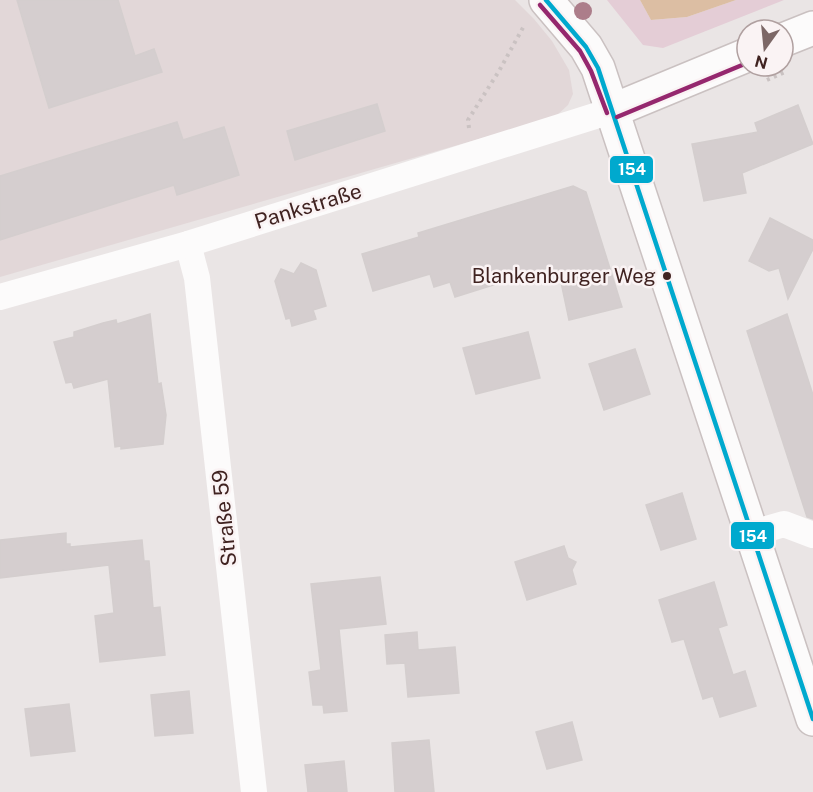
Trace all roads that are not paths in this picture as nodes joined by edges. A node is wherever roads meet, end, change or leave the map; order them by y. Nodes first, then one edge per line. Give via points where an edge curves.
1 (546, 0) edge
2 (813, 28) edge
3 (795, 35) edge
4 (735, 60) edge
5 (614, 110) junction
6 (188, 244) junction
7 (0, 297) edge
8 (753, 533) junction
9 (813, 535) edge
10 (813, 720) edge
11 (254, 792) edge

1 - 5 main road via 586,47
2 - 3 main road
4 - 5 main road
5 - 6 street, Pankstraße
5 - 8 main road
6 - 7 street, Pankstraße
6 - 11 street, Straße 59 via 197,278
8 - 9 street via 784,524
8 - 10 main road

